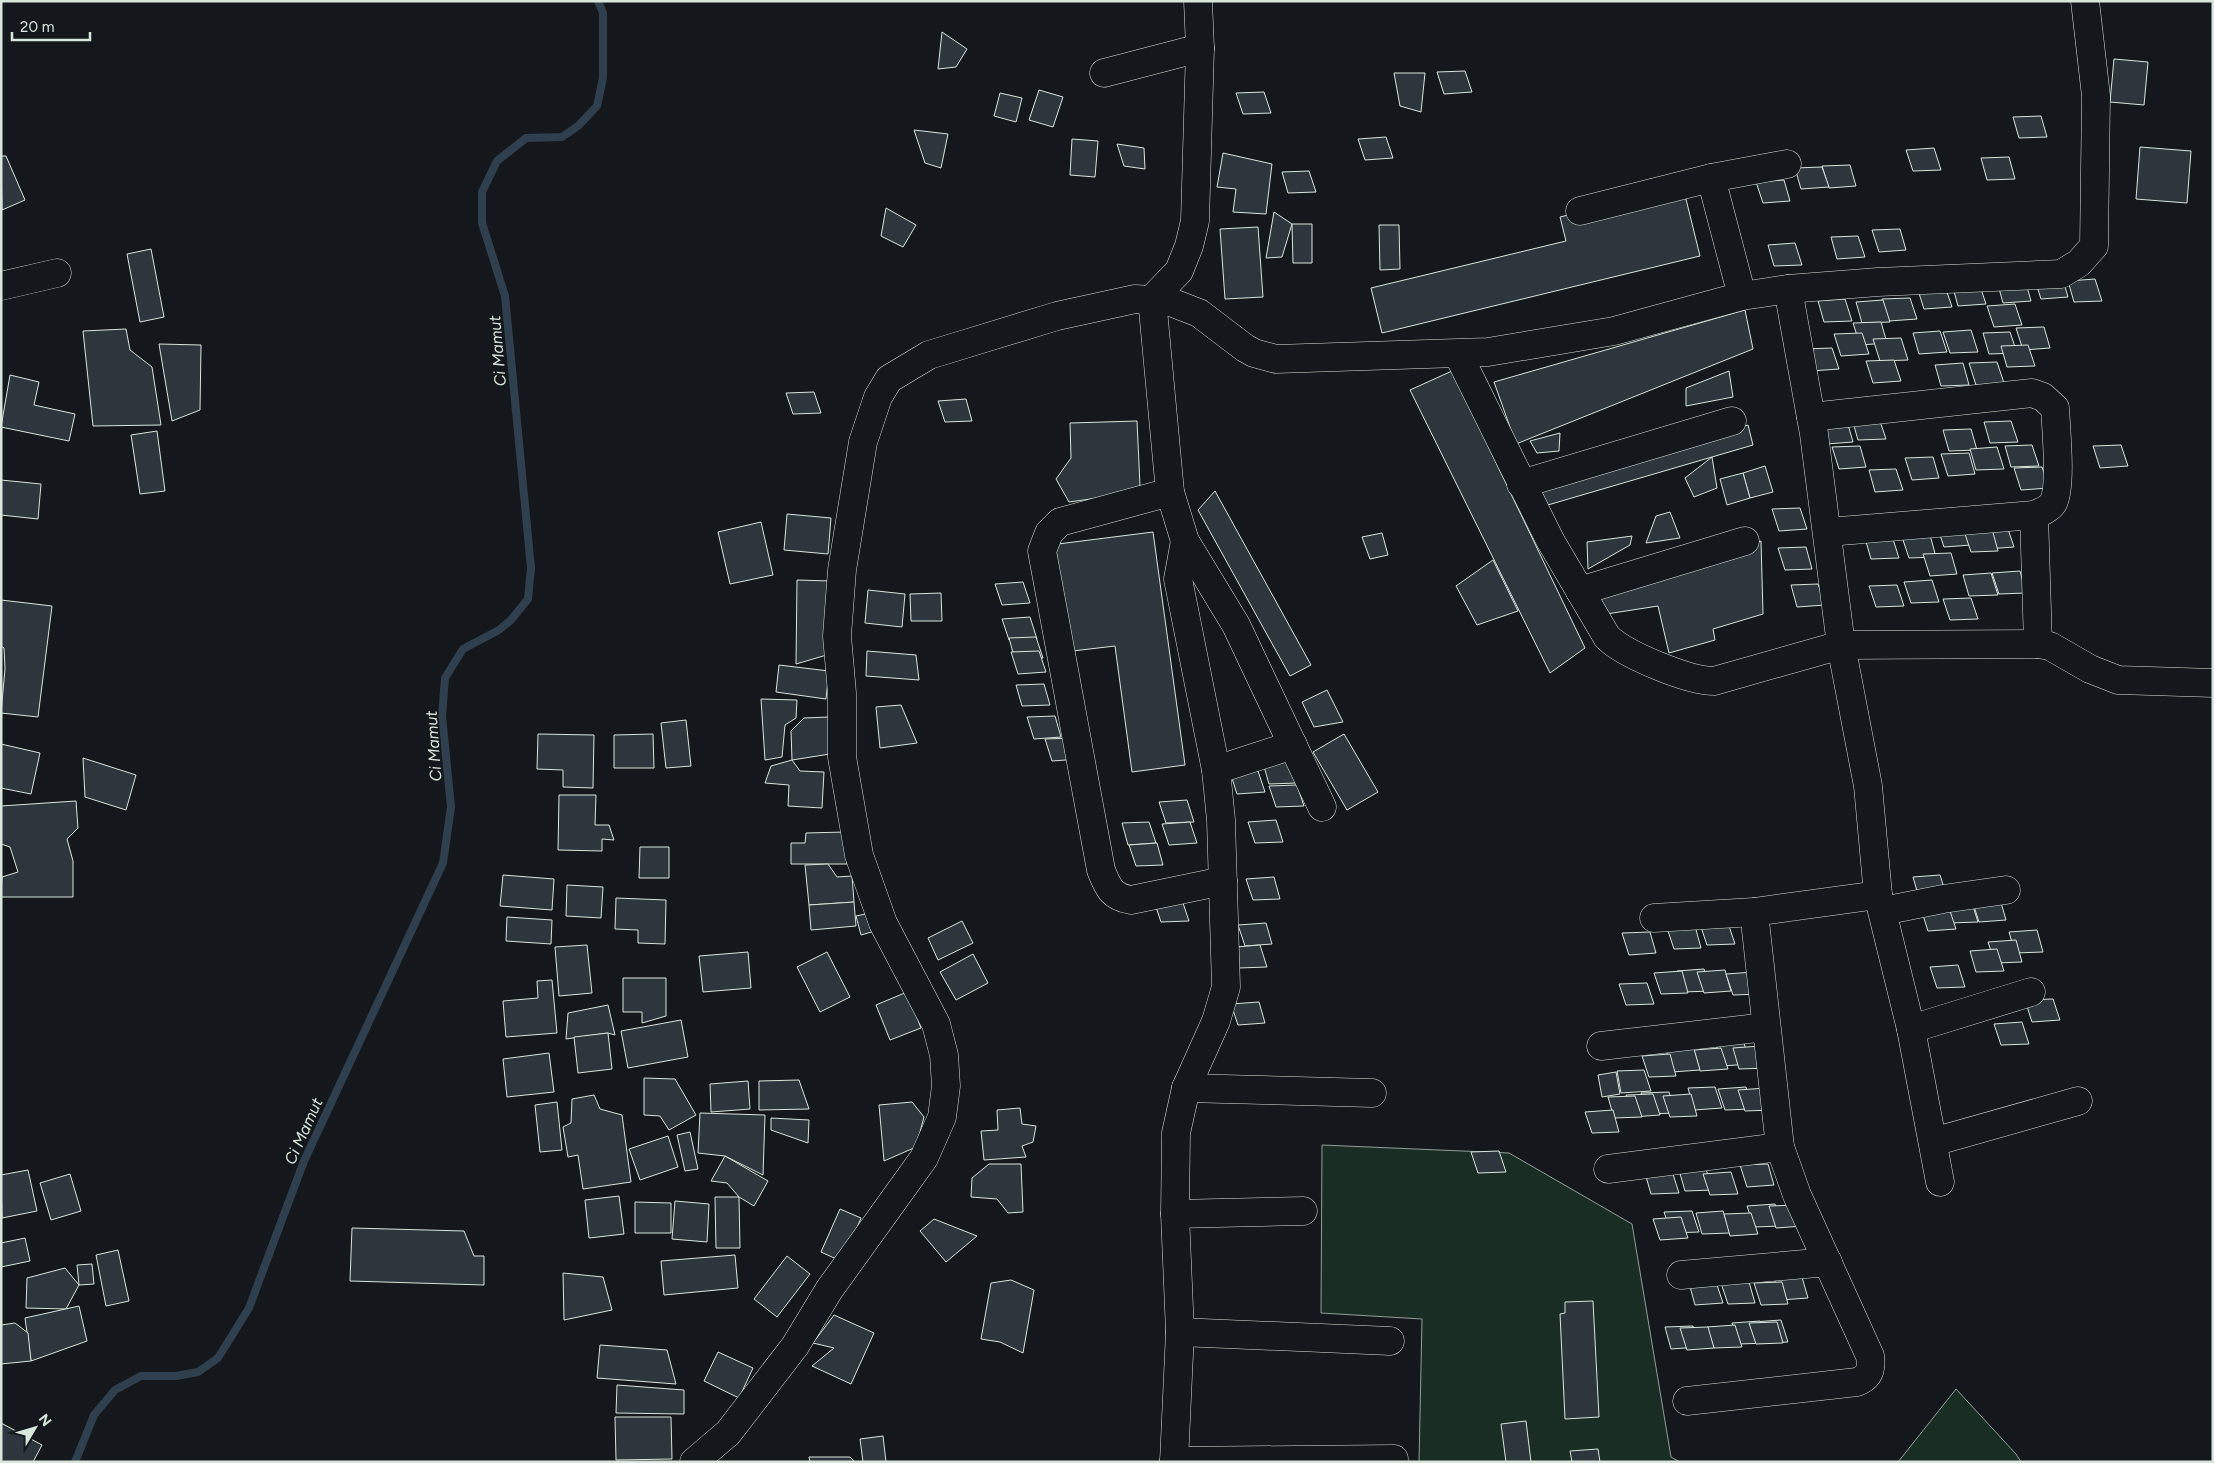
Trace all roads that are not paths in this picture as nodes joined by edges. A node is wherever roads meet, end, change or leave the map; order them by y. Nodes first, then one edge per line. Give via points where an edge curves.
1 (1198, 1) edge
2 (2085, 1) edge
3 (1200, 48) junction
4 (1104, 73) dead end
5 (1787, 164) dead end
6 (1711, 178) junction
7 (1580, 211) dead end
8 (57, 273) dead end
9 (1, 286) edge
10 (1788, 289) junction
11 (1742, 296) junction
12 (1152, 299) junction
13 (1458, 354) junction
14 (1811, 417) junction
15 (1732, 421) dead end
16 (1521, 484) junction
17 (1170, 492) junction
18 (2034, 514) junction
19 (1828, 532) junction
20 (1185, 541) junction
21 (1745, 541) dead end
22 (1580, 591) junction
23 (2038, 644) junction
24 (1841, 645) junction
25 (2213, 683) edge
26 (1293, 745) junction
27 (1216, 770) junction
28 (1322, 807) dead end
29 (1223, 881) junction
30 (2006, 890) dead end
31 (1880, 903) junction
32 (1754, 912) junction
33 (1654, 918) dead end
34 (2031, 992) dead end
35 (1766, 1027) junction
36 (1911, 1029) junction
37 (1601, 1046) dead end
38 (1186, 1088) junction
39 (1372, 1093) dead end
40 (2078, 1101) dead end
41 (1933, 1142) junction
42 (1780, 1147) junction
43 (1608, 1169) dead end
44 (1940, 1182) dead end
45 (1303, 1211) dead end
46 (1175, 1214) junction
47 (1828, 1262) junction
48 (1681, 1275) dead end
49 (1180, 1332) junction
50 (1390, 1341) dead end
51 (1688, 1401) dead end
52 (1394, 1459) dead end
53 (694, 1462) edge
54 (1174, 1462) edge

1 - 3 street
2 - 10 street via 2096,96 2094,246 2079,263 2061,274
3 - 4 street
3 - 12 street via 1195,221 1179,271
5 - 6 street
6 - 7 street
6 - 11 street
8 - 9 street
10 - 11 street
10 - 14 street
11 - 13 street via 1614,331
12 - 13 street via 1168,301 1198,313 1245,348 1276,359
12 - 17 street
12 - 53 street via 1135,299 1057,316 944,350 889,379 878,398 863,442 842,570 836,636 842,693 842,757 859,855 883,923 936,1024 945,1063 942,1118 924,1158 829,1290 795,1346 728,1433
13 - 16 street
14 - 18 street via 2032,393 2043,397 2055,408 2057,486 2052,505
14 - 19 street
15 - 16 street
16 - 22 street
17 - 20 street
17 - 29 street via 1060,522 1049,533 1042,551 1107,887 1120,898 1131,900
18 - 19 street
18 - 23 street
19 - 24 street
20 - 26 street via 1236,626
20 - 27 street via 1178,579
21 - 22 street
22 - 24 street via 1607,637 1621,649 1704,681 1714,681
23 - 24 street
23 - 25 street via 2050,646 2090,669 2118,680
24 - 31 street via 1868,786
26 - 27 street
26 - 28 street
27 - 29 street
29 - 38 street via 1226,987 1216,1021
30 - 31 street
31 - 32 street
31 - 36 street
32 - 33 street
32 - 35 street
34 - 36 street
35 - 37 street
35 - 42 street
36 - 41 street
38 - 39 street
38 - 46 street via 1176,1133
40 - 41 street
41 - 44 street
42 - 43 street
42 - 47 street via 1793,1186
45 - 46 street
46 - 49 street
47 - 48 street
47 - 51 street via 1870,1356 1872,1367 1863,1380
49 - 50 street
49 - 54 street
52 - 54 street

